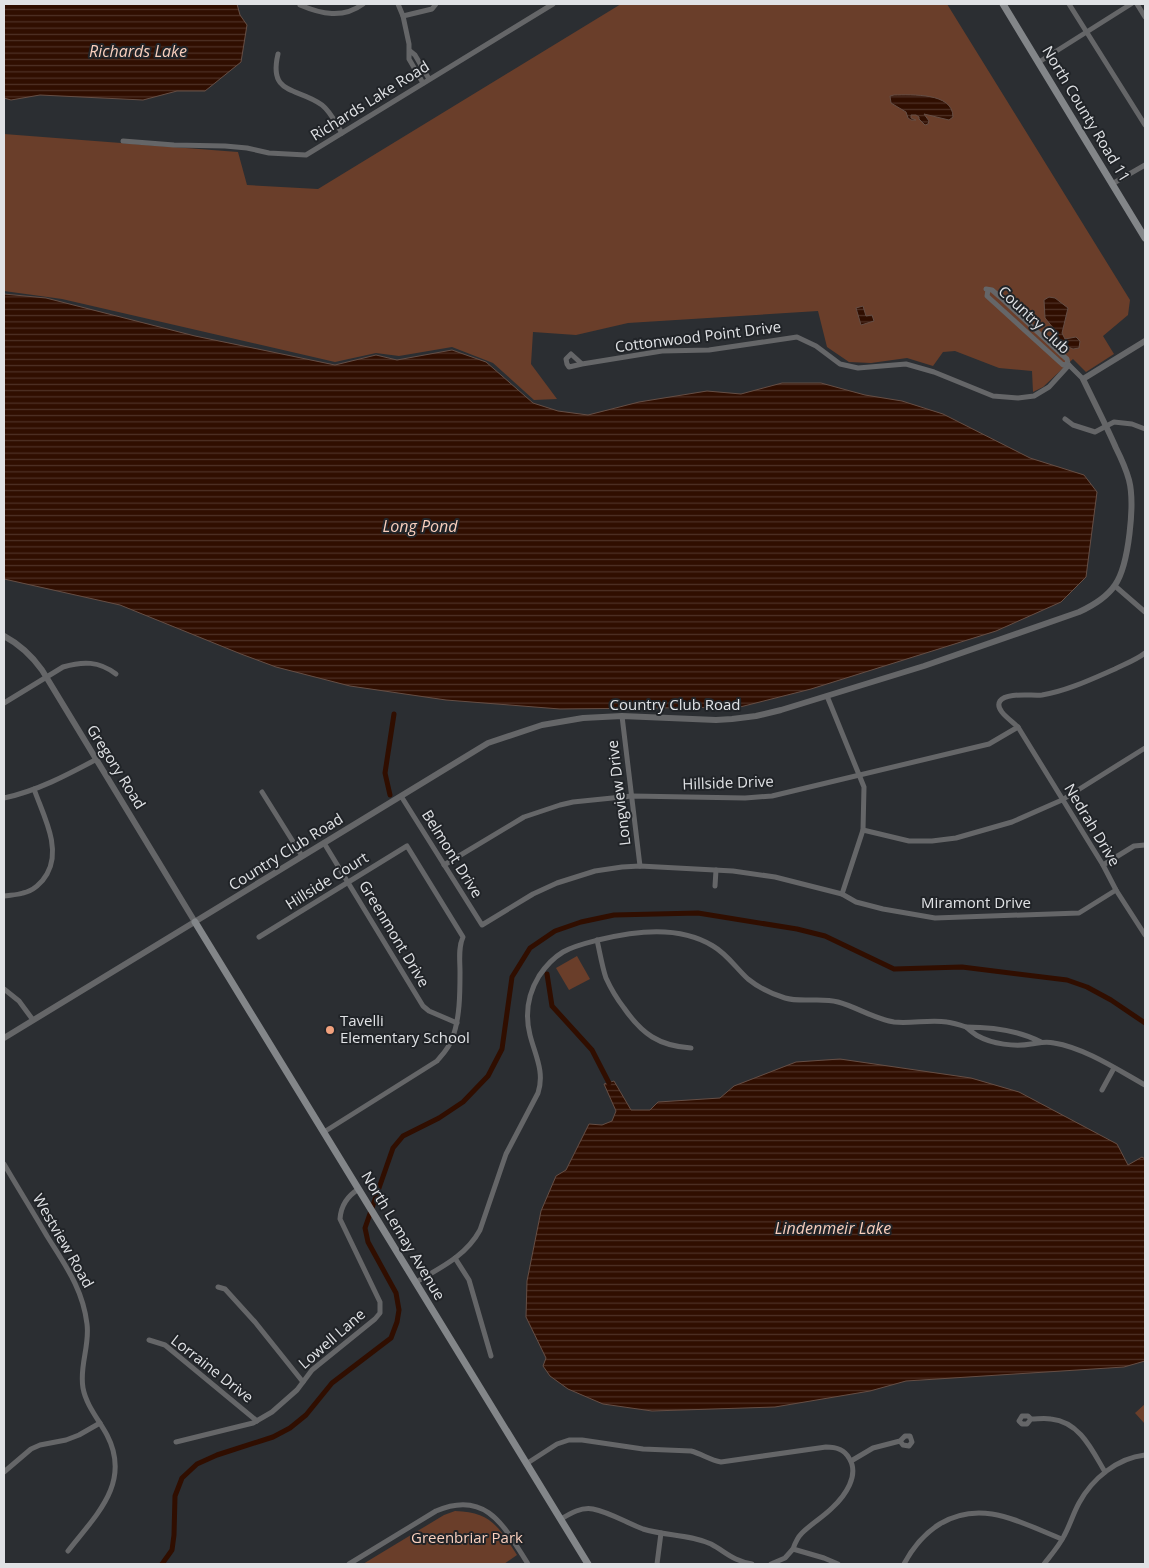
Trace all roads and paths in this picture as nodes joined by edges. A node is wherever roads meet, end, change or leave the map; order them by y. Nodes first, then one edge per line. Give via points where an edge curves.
1 (300, 4) edge
2 (363, 4) edge
3 (398, 4) edge
4 (436, 4) edge
5 (553, 4) edge
6 (1002, 4) edge
7 (1069, 4) edge
8 (1131, 4) edge
9 (1137, 4) edge
10 (403, 16) junction
11 (1145, 17) edge
12 (1088, 32) junction
13 (410, 51) junction
14 (278, 54) dead end
15 (1039, 62) junction
16 (429, 80) junction
17 (423, 83) junction
18 (1145, 125) edge
19 (342, 133) junction
20 (123, 141) dead end
21 (1145, 164) edge
22 (1112, 184) junction
23 (1145, 238) edge
24 (987, 290) dead end
25 (1145, 341) edge
26 (582, 364) dead end
27 (1068, 364) junction
28 (1083, 379) junction
29 (1065, 419) dead end
30 (1106, 426) junction
31 (1145, 429) edge
32 (1115, 586) junction
33 (1145, 612) edge
34 (4, 636) edge
35 (1145, 653) edge
36 (116, 674) dead end
37 (46, 677) junction
38 (827, 696) junction
39 (4, 703) edge
40 (622, 716) junction
41 (1018, 727) junction
42 (1145, 748) edge
43 (97, 759) junction
44 (861, 776) junction
45 (34, 789) junction
46 (262, 792) dead end
47 (401, 796) junction
48 (632, 796) junction
49 (4, 798) edge
50 (1062, 800) junction
51 (863, 830) junction
52 (324, 843) junction
53 (1145, 845) edge
54 (302, 856) junction
55 (444, 865) junction
56 (1103, 865) junction
57 (640, 866) junction
58 (716, 870) junction
59 (348, 883) junction
60 (715, 886) dead end
61 (1116, 890) junction
62 (842, 894) junction
63 (4, 896) edge
64 (196, 922) junction
65 (482, 925) joint
66 (1145, 934) edge
67 (259, 937) dead end
68 (597, 940) junction
69 (4, 989) edge
70 (33, 1020) junction
71 (457, 1023) junction
72 (966, 1027) junction
73 (4, 1038) edge
74 (1041, 1042) junction
75 (691, 1048) dead end
76 (1114, 1068) junction
77 (1145, 1085) edge
78 (1102, 1090) dead end
79 (324, 1132) junction
80 (4, 1164) edge
81 (359, 1189) junction
82 (455, 1258) junction
83 (416, 1282) junction
84 (218, 1287) dead end
85 (149, 1340) dead end
86 (491, 1356) dead end
87 (303, 1382) junction
88 (1031, 1419) dead end
89 (257, 1421) junction
90 (100, 1423) junction
91 (900, 1441) dead end
92 (176, 1442) dead end
93 (1145, 1455) edge
94 (851, 1461) junction
95 (526, 1464) junction
96 (4, 1472) edge
97 (1105, 1472) junction
98 (561, 1520) junction
99 (661, 1533) junction
100 (1062, 1539) junction
101 (793, 1550) junction
102 (68, 1551) dead end
103 (349, 1564) edge
104 (528, 1564) edge
105 (588, 1564) edge
106 (657, 1564) edge
107 (752, 1564) edge
108 (771, 1564) edge
109 (838, 1564) edge
110 (904, 1564) edge
111 (1044, 1564) edge

1 - 2 street via 321,13 333,14 353,10
3 - 10 street
4 - 10 street via 432,9
5 - 16 street, Richards Lake Road
6 - 15 main road, North County Road 11
7 - 12 street
8 - 12 street
9 - 11 street
10 - 13 street
12 - 15 street
12 - 18 street
13 - 16 street
13 - 17 street via 409,58
14 - 19 street via 275,70 282,84 325,108
15 - 22 main road, North County Road 11
16 - 17 street, Richards Lake Road
17 - 19 street, Richards Lake Road
19 - 20 street, Richards Lake Road via 306,155 225,146
21 - 22 street
22 - 23 main road, North County Road 11
24 - 27 street, Country Club via 1000,297
25 - 28 street
26 - 27 street, Cottonwood Point Drive via 662,351 709,350 797,337 840,364 858,368 906,364 993,396 1018,398 1034,396 1049,387
27 - 28 street
28 - 30 street, Country Club Road
29 - 30 street via 1095,432
30 - 31 street via 1114,422
30 - 32 street, Country Club Road via 1129,480 1131,498 1125,560
32 - 33 street
32 - 38 street, Country Club Road via 1079,612
34 - 37 street, Gregory Road via 35,660
35 - 41 street, Nedrah Drive via 1133,661 1060,690 1003,698 1000,710
36 - 37 street via 107,667 84,663 63,667
37 - 39 street
37 - 43 street, Gregory Road
38 - 40 street, Country Club Road via 781,710 732,719
38 - 44 street
40 - 47 street, Country Club Road via 569,720 508,735 473,751
40 - 48 street, Longview Drive
41 - 44 street, Hillside Drive via 989,744
41 - 50 street, Nedrah Drive
42 - 50 street
43 - 45 street
43 - 64 street, Gregory Road
44 - 48 street, Hillside Drive via 757,798
44 - 51 street via 864,787
45 - 49 street
45 - 63 street via 53,848 51,867 37,886 24,893
46 - 54 street
47 - 52 street, Country Club Road
47 - 55 street, Belmont Drive
48 - 55 street, Hillside Drive via 548,808 515,822
48 - 57 street, Longview Drive
50 - 51 street via 1012,822 944,840 909,841
50 - 56 street, Nedrah Drive
51 - 62 street
52 - 54 street, Country Club Road
52 - 59 street, Greenmont Drive
53 - 56 street via 1134,846
54 - 64 street, Country Club Road
55 - 65 street, Belmont Drive
56 - 61 street, Nedrah Drive
57 - 58 street, Miramont Drive
57 - 65 street, Miramont Drive via 608,868 569,878 533,894
58 - 60 street
58 - 62 street, Miramont Drive via 775,877
59 - 67 street, Hillside Court
59 - 71 street, Greenmont Drive via 423,1006
59 - 71 street, Hillside Court via 407,846 463,937
61 - 62 street, Miramont Drive via 1079,913 960,918 895,912 856,902
61 - 66 street, Nedrah Drive
64 - 70 street, Country Club Road
64 - 79 main road, North Lemay Avenue
68 - 72 street via 632,933 666,932 691,936 722,952 748,979 774,995 838,1002 898,1022 947,1022
68 - 75 street via 610,986 632,1019 654,1039 671,1046
68 - 82 street via 571,948 554,958 533,987 528,1025 541,1084 506,1154 480,1230 472,1244
69 - 70 street via 19,1001
70 - 73 street, Country Club Road
71 - 79 street via 445,1052 436,1061
72 - 74 street via 996,1028
72 - 74 street via 991,1041 1023,1045
74 - 76 street via 1078,1050
76 - 77 street
76 - 78 street
79 - 81 main road, North Lemay Avenue
80 - 90 street, Westview Road via 77,1284 88,1324 83,1389
81 - 83 main road, North Lemay Avenue
81 - 87 street, Lowell Lane via 345,1201 340,1219 380,1302 380,1313 312,1370
82 - 83 street
82 - 86 street via 469,1280
83 - 95 main road, North Lemay Avenue
84 - 87 street via 225,1288
85 - 89 street, Lorraine Drive via 165,1345
87 - 89 street, Lowell Lane via 272,1412
88 - 97 street via 1052,1419 1074,1428 1090,1444
89 - 92 street, Lowell Lane
90 - 96 street via 79,1436 31,1449
90 - 102 street, Westview Road via 114,1452 111,1490 100,1510
91 - 94 street via 873,1448
93 - 97 street via 1126,1460
94 - 95 street via 847,1454 833,1447 721,1462 691,1451 569,1440
94 - 101 street via 853,1477 845,1493 833,1508 803,1531
95 - 98 main road, North Lemay Avenue
97 - 100 street via 1085,1493
98 - 99 street via 578,1510 593,1509
98 - 105 main road, North Lemay Avenue
99 - 106 street
99 - 107 street via 711,1544 729,1557
100 - 110 street via 998,1516 976,1513 945,1521 928,1532
100 - 111 street
101 - 108 street
101 - 109 street
103 - 104 street via 436,1511 452,1505 474,1506 490,1513 502,1523

